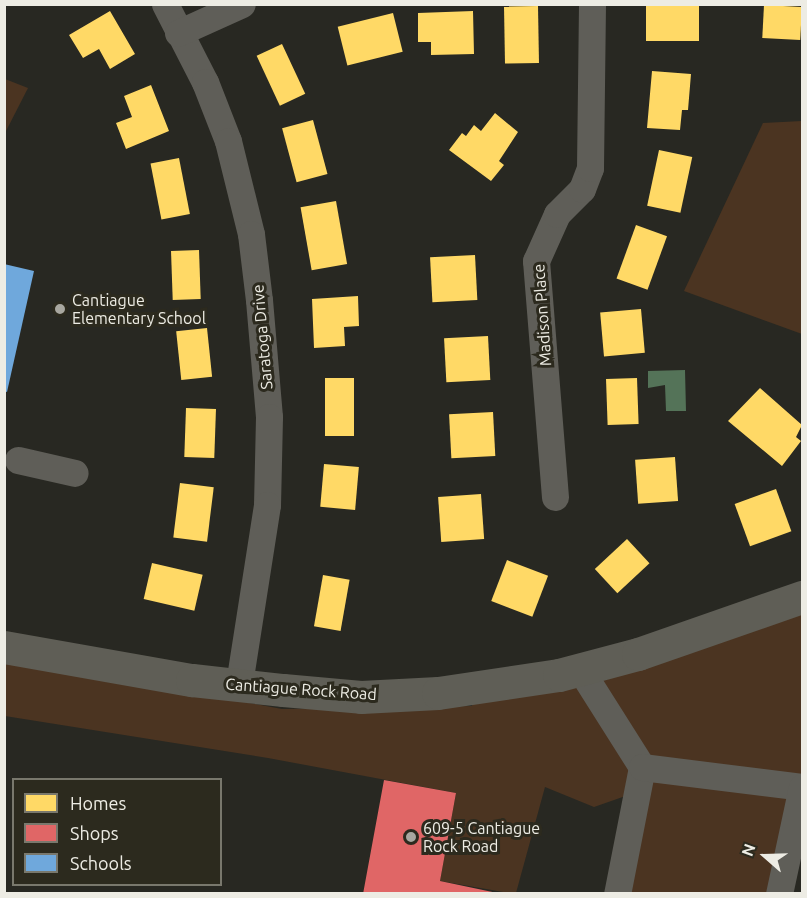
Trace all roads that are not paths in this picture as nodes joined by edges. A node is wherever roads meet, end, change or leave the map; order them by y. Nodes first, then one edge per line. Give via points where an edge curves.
1 (165, 4) edge
2 (242, 4) edge
3 (592, 4) edge
4 (178, 33) junction
5 (18, 460) dead end
6 (75, 473) dead end
7 (555, 497) dead end
8 (802, 597) edge
9 (4, 647) edge
10 (580, 669) junction
11 (239, 684) junction
12 (642, 768) junction
13 (802, 787) edge
14 (796, 843) edge
15 (618, 894) edge
16 (779, 894) edge

1 - 4 street, Saratoga Drive
2 - 4 street
3 - 7 street, Madison Place via 590,168 582,189 557,214 536,261
4 - 11 street, Saratoga Drive via 205,82 228,141 251,234 260,300 268,417 267,505
5 - 6 street
8 - 10 main road, Cantiague Rock Road via 638,654
9 - 11 main road, Cantiague Rock Road via 192,680
10 - 11 main road, Cantiague Rock Road via 504,685 361,697
10 - 12 street
12 - 13 street
12 - 15 street
13 - 14 street
14 - 16 street

